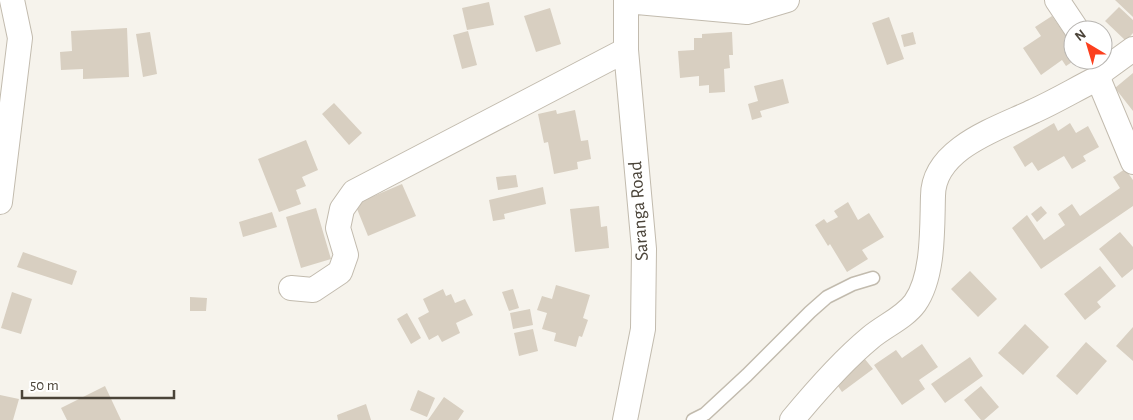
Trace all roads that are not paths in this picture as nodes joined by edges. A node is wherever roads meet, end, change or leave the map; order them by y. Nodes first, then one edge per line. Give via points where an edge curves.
1 (12, 0) edge
2 (787, 0) edge
3 (1057, 0) edge
4 (626, 1) edge
5 (1070, 20) edge
6 (1133, 49) edge
7 (626, 50) junction
8 (1113, 61) edge
9 (1098, 70) edge
10 (1100, 70) edge
11 (1133, 162) edge
12 (0, 202) edge
13 (873, 278) dead end
14 (291, 288) dead end
15 (625, 420) edge
16 (693, 420) edge
17 (792, 420) edge

1 - 12 street via 20,38
2 - 4 street via 747,12
3 - 5 street
4 - 7 street, Saranga Road
6 - 8 street
7 - 14 street via 354,192 342,209 338,228 346,255 340,272 313,290
7 - 15 street, Saranga Road via 644,250 643,328
9 - 17 street via 1035,111 961,147 948,160 938,174 932,193 931,256 923,288 915,304 847,359
10 - 11 street
13 - 16 lane via 827,297 705,414

